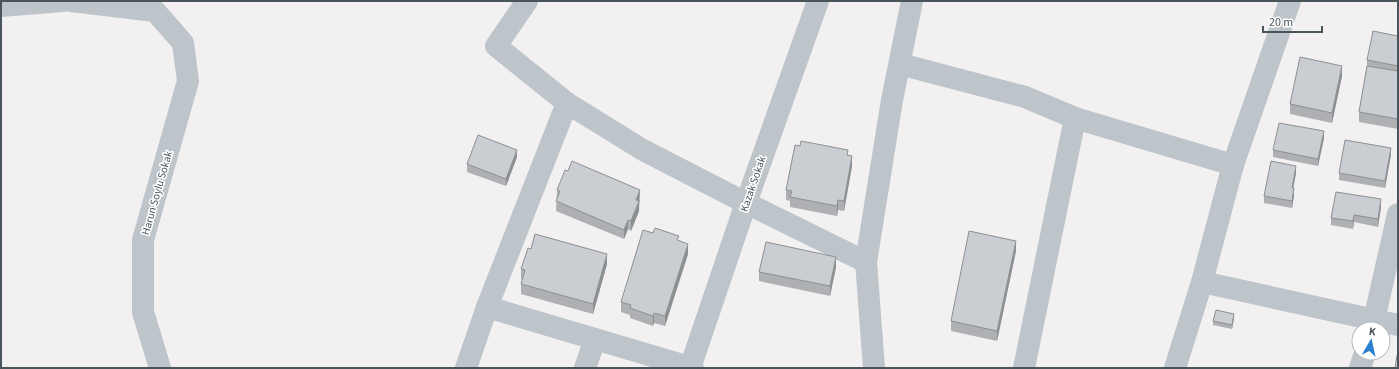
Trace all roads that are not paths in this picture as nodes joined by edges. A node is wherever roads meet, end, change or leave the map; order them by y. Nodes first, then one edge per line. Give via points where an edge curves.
1 (63, 1) edge
2 (71, 1) edge
3 (527, 1) edge
4 (818, 1) edge
5 (912, 1) edge
6 (1286, 2) edge
7 (1, 6) edge
8 (900, 64) junction
9 (567, 103) junction
10 (1075, 118) junction
11 (1233, 165) junction
12 (746, 203) junction
13 (1398, 214) edge
14 (866, 262) junction
15 (1202, 282) junction
16 (487, 307) junction
17 (1357, 321) edge
18 (1374, 321) edge
19 (595, 339) junction
20 (160, 368) edge
21 (466, 368) edge
22 (585, 368) edge
23 (691, 368) edge
24 (874, 368) edge
25 (1024, 368) edge
26 (1175, 368) edge

1 - 7 street
2 - 20 street, Harun Soylu Sokak via 155,11 183,43 188,81 143,240 143,312
3 - 9 street via 496,46
4 - 12 street, Kazak Sokak
5 - 8 street
6 - 11 street
8 - 10 street via 1025,97
8 - 14 street
9 - 12 street via 643,150
9 - 16 street
10 - 11 street
10 - 25 street
11 - 15 street
12 - 14 street
12 - 23 street, Kazak Sokak
13 - 18 street
14 - 24 street
15 - 17 street
15 - 26 street
16 - 19 street
16 - 21 street
19 - 22 street
19 - 23 street

